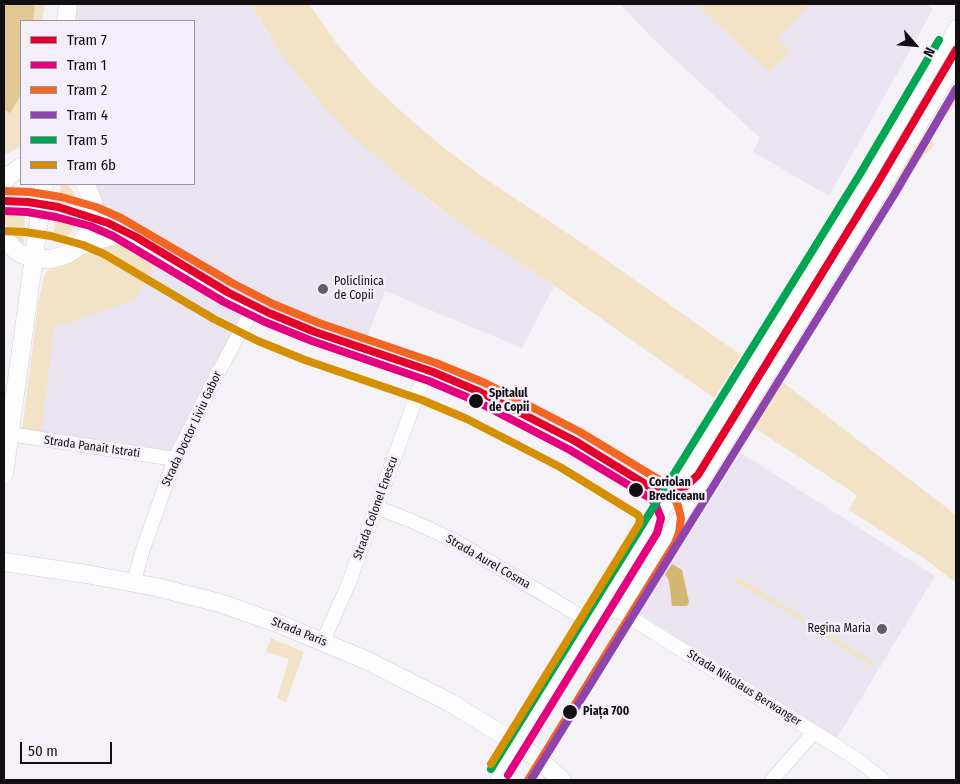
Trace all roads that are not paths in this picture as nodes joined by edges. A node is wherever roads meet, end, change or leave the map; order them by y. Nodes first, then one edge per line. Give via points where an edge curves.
1 (68, 4) edge
2 (66, 20) edge
3 (956, 27) edge
4 (956, 63) edge
5 (20, 167) edge
6 (20, 168) edge
7 (4, 175) edge
8 (4, 182) edge
9 (44, 185) edge
10 (85, 185) edge
11 (93, 217) junction
12 (126, 234) junction
13 (4, 240) edge
14 (68, 254) junction
15 (34, 259) junction
16 (253, 309) junction
17 (425, 373) junction
18 (9, 434) junction
19 (175, 459) junction
20 (4, 474) edge
21 (668, 502) junction
22 (376, 507) junction
23 (683, 510) junction
24 (4, 562) edge
25 (134, 582) junction
26 (621, 612) junction
27 (598, 615) junction
28 (323, 641) junction
29 (814, 732) junction
30 (518, 746) junction
31 (497, 780) edge
32 (562, 780) edge
33 (772, 780) edge
34 (883, 780) edge

1 - 2 main road
3 - 21 street via 842,220
4 - 23 street via 884,187
5 - 7 main road
6 - 8 main road
9 - 15 main road
10 - 11 main road via 93,202
11 - 12 street
11 - 14 main road via 86,236
12 - 14 street via 82,246
12 - 16 street
13 - 15 main road via 19,253
14 - 15 main road
15 - 18 main road
16 - 17 street via 289,326
16 - 19 street, Strada Doctor Liviu Gabor
17 - 21 street via 527,419
17 - 22 street, Strada Colonel Enescu
18 - 19 street, Strada Panait Istrati
18 - 20 main road
19 - 25 street, Strada Doctor Liviu Gabor
21 - 23 street
21 - 27 street
22 - 27 street, Strada Aurel Cosma via 453,540 582,616
22 - 28 street, Strada Colonel Enescu via 348,585
23 - 26 street
24 - 25 main road, Strada Paris
25 - 28 main road, Strada Paris via 250,612
26 - 27 street
26 - 29 street, Strada Nikolaus Berwanger
27 - 30 street
28 - 30 main road, Strada Paris via 424,688
29 - 33 street
29 - 34 street, Strada Nikolaus Berwanger
30 - 31 street
30 - 32 main road, Strada Paris

